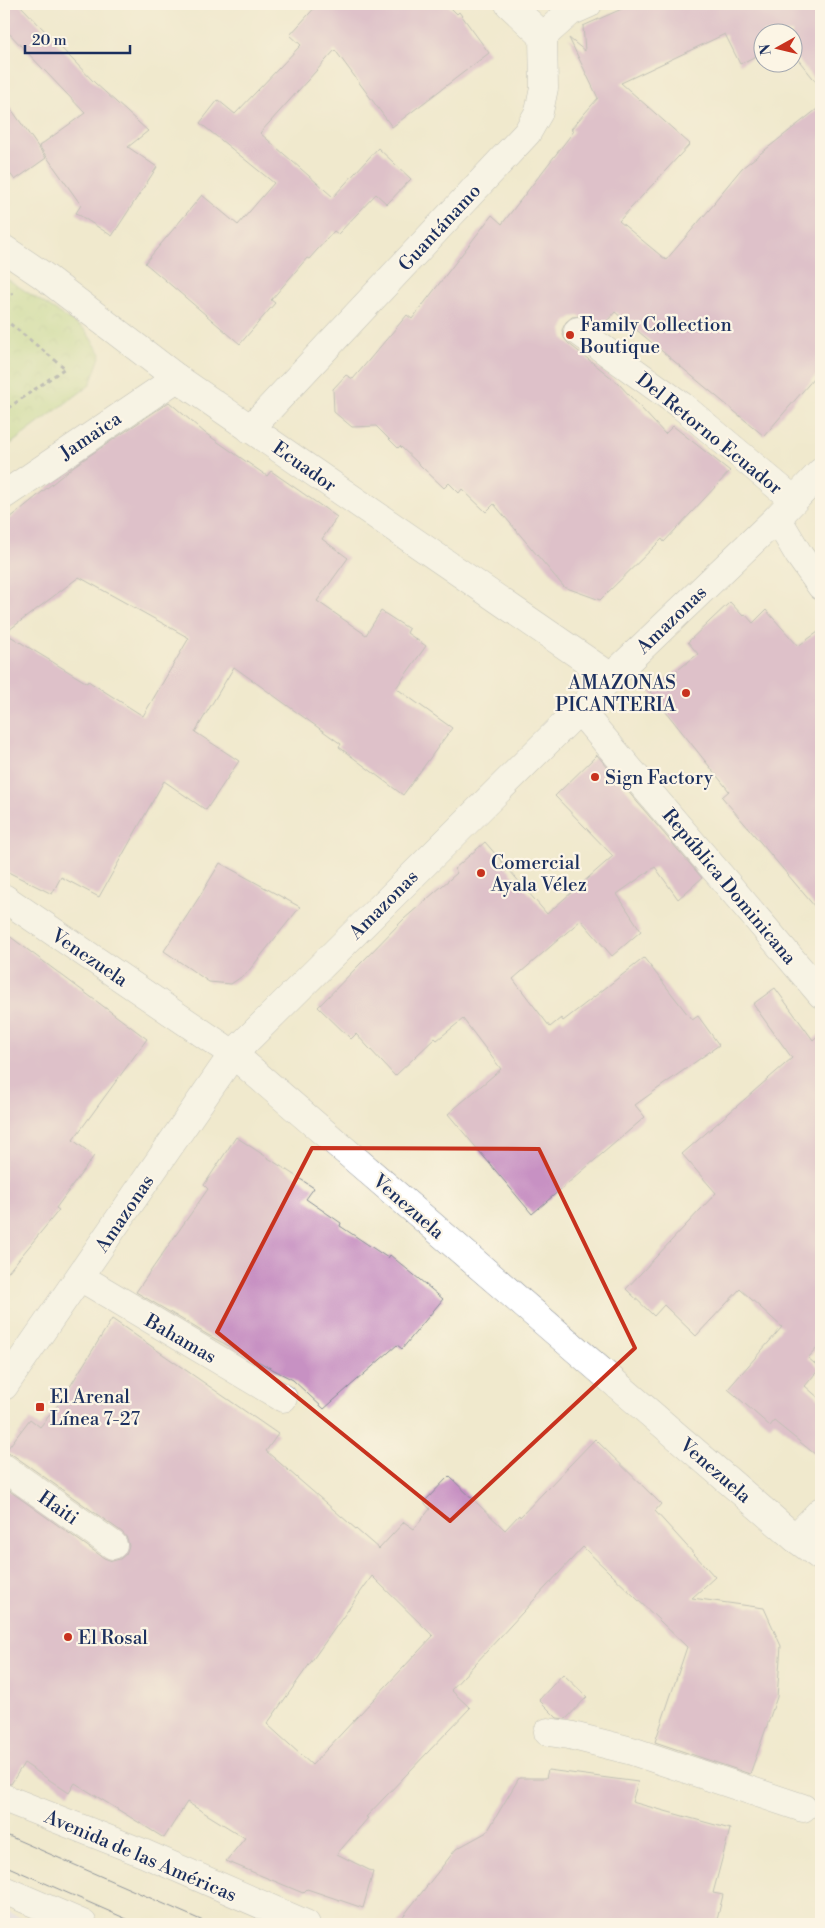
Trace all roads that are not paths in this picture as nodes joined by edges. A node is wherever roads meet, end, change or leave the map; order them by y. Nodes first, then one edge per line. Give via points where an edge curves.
1 (509, 4) edge
2 (588, 4) edge
3 (542, 36) junction
4 (4, 249) edge
5 (578, 331) dead end
6 (177, 378) junction
7 (250, 429) junction
8 (821, 472) edge
9 (4, 495) edge
10 (785, 509) junction
11 (821, 586) edge
12 (611, 677) junction
13 (580, 710) junction
14 (4, 898) edge
15 (821, 994) edge
16 (232, 1054) junction
17 (80, 1277) junction
18 (4, 1386) edge
19 (283, 1398) dead end
20 (4, 1468) edge
21 (821, 1511) edge
22 (795, 1538) junction
23 (114, 1545) dead end
24 (821, 1557) edge
25 (821, 1574) edge
26 (548, 1732) dead end
27 (4, 1798) edge
28 (803, 1808) dead end
29 (4, 1890) edge
30 (83, 1924) edge
31 (306, 1924) edge

1 - 3 street
2 - 3 street via 570,12
3 - 7 street, Guantánamo via 544,88 539,112 527,133
4 - 6 street, Ecuador
5 - 10 street, Del Retorno Ecuador via 682,406
6 - 7 street, Ecuador
6 - 9 street, Jamaica
7 - 12 street, Ecuador
8 - 10 street, Amazonas
10 - 11 street via 799,555
10 - 12 street, Amazonas
12 - 13 street, Amazonas
13 - 15 street, República Dominicana
13 - 16 street, Amazonas
14 - 16 street, Venezuela
16 - 17 street, Amazonas
16 - 22 street, Venezuela
17 - 18 street, Amazonas
17 - 19 street, Bahamas
20 - 23 street, Haiti
21 - 22 street
22 - 24 street, Venezuela
22 - 25 street, Venezuela
26 - 28 street via 632,1751
27 - 31 street, Avenida de las Américas via 143,1853
29 - 30 street

